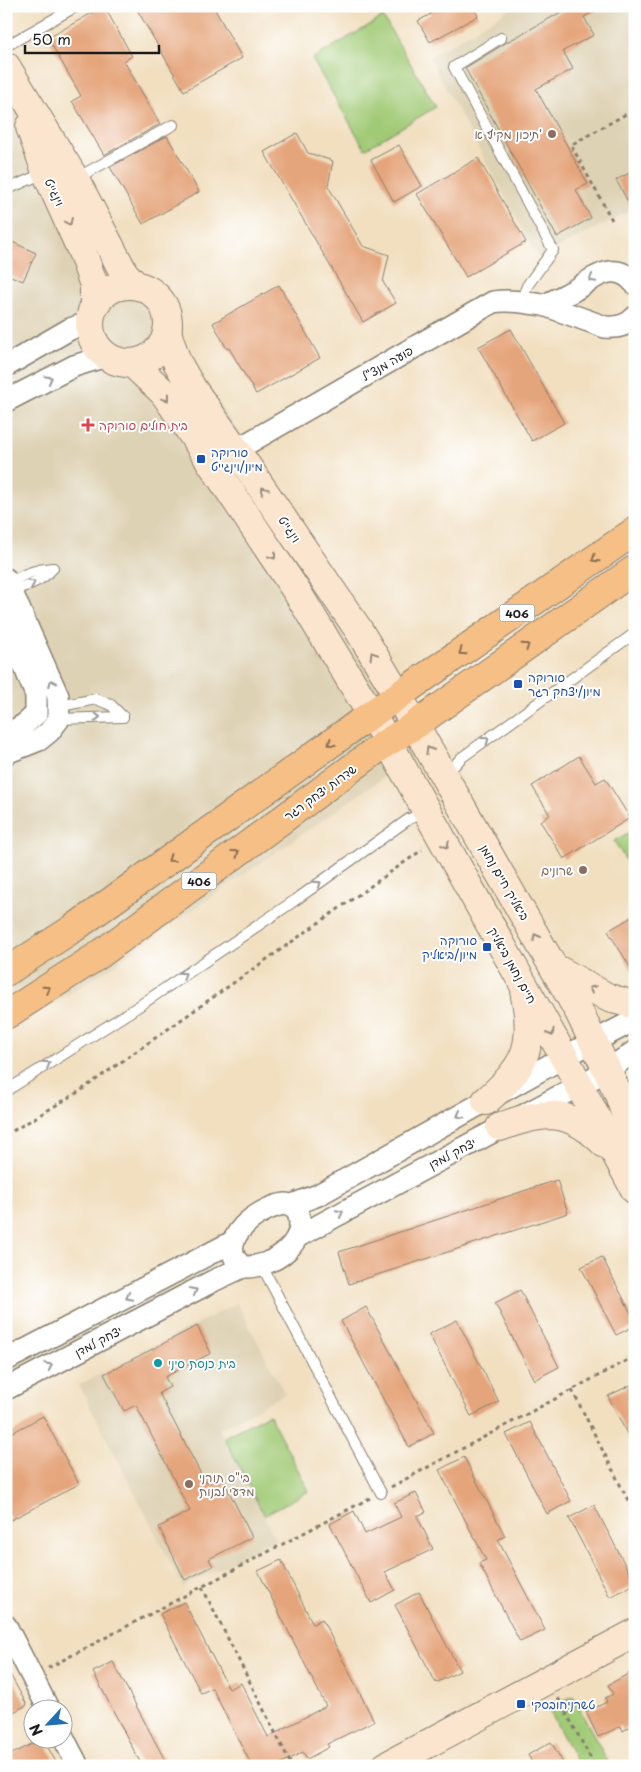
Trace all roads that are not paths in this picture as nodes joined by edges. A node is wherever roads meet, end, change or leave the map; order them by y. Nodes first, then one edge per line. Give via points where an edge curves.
1 (77, 6) edge
2 (501, 38) dead end
3 (6, 46) edge
4 (10, 72) edge
5 (173, 125) dead end
6 (46, 172) junction
7 (75, 179) junction
8 (6, 187) edge
9 (635, 284) edge
10 (135, 285) junction
11 (522, 302) junction
12 (544, 305) junction
13 (92, 314) junction
14 (635, 317) edge
15 (167, 332) junction
16 (106, 356) junction
17 (132, 363) junction
18 (6, 366) edge
19 (6, 402) edge
20 (236, 450) junction
21 (635, 531) edge
22 (635, 569) edge
23 (8, 586) edge
24 (6, 621) edge
25 (635, 633) edge
26 (398, 696) junction
27 (59, 712) junction
28 (36, 714) junction
29 (371, 715) junction
30 (415, 725) junction
31 (6, 735) edge
32 (388, 742) junction
33 (6, 753) edge
34 (451, 789) junction
35 (437, 829) junction
36 (553, 966) junction
37 (6, 972) edge
38 (521, 980) junction
39 (635, 1005) edge
40 (6, 1015) edge
41 (635, 1020) edge
42 (594, 1040) junction
43 (635, 1051) edge
44 (564, 1057) junction
45 (608, 1070) junction
46 (578, 1086) junction
47 (6, 1090) edge
48 (486, 1101) junction
49 (500, 1127) junction
50 (625, 1148) edge
51 (635, 1190) edge
52 (292, 1205) junction
53 (298, 1236) junction
54 (234, 1241) junction
55 (253, 1266) junction
56 (6, 1360) edge
57 (6, 1389) edge
58 (381, 1493) road end
59 (6, 1626) edge
60 (635, 1633) edge
61 (44, 1700) edge
62 (70, 1750) edge
63 (78, 1766) edge
64 (386, 1766) edge

1 - 3 lane
2 - 11 lane via 454,67 553,250 527,286
4 - 6 street, וינגייט
4 - 7 street, וינגייט
5 - 7 lane
6 - 8 lane
6 -> 13 street, וינגייט via 94,285
7 - 10 street, וינגייט via 124,273
9 -> 12 street via 626,274 607,272
10 - 13 street via 107,291
10 - 15 street via 157,297 168,320
11 - 12 street, פועה מנצ"ל
11 - 20 street, פועה מנצ"ל via 493,302
12 - 14 street, פועה מנצ"ל via 605,327 614,328
13 - 16 street via 91,335
13 - 18 street
15 - 17 street via 154,353
15 - 20 street, וינגייט via 177,362 192,388
16 - 17 street
19 -> 16 street via 74,366
17 -> 29 street via 164,393 186,425 297,592
26 -> 20 street, וינגייט via 358,629
21 -> 26 main road, 406
30 -> 22 main road, שדרות יצחק רגר / 406
27 -> 23 street via 58,696
24 - 28 street via 36,695
34 -> 25 lane via 451,771 459,760
26 - 29 main road, 406
26 - 30 street, וינגייט
27 -> 27 lane via 123,717 111,705 96,699
27 - 28 lane
27 - 33 street via 49,732 39,740
28 - 31 street
29 - 32 street
29 -> 37 main road, 406 via 74,928
30 - 32 main road, שדרות יצחק רגר / 406
34 -> 30 street, ביאליק חיים נחמן
32 - 35 street, חיים נחמן ביאליק
40 -> 32 main road, שדרות יצחק רגר / 406 via 99,955
36 -> 34 street, ביאליק חיים נחמן
35 -> 38 street, חיים נחמן ביאליק
47 -> 35 lane via 294,901 409,819 430,817
39 -> 36 street via 609,998
36 - 42 street, ביאליק חיים נחמן
38 -> 44 street, חיים נחמן ביאליק
38 - 48 street via 528,1022 522,1063 508,1083
41 - 42 street
42 - 44 street
42 - 45 street, חיים נחמן ביאליק
43 - 45 street, יצחק למדן
44 - 46 street, חיים נחמן ביאליק
44 - 48 street
45 - 46 street, יצחק למדן
45 - 50 street, חיים נחמן ביאליק via 619,1096
46 - 49 street, יצחק למדן
46 - 50 street, חיים נחמן ביאליק
48 -> 52 street via 318,1195
49 - 50 street via 539,1115 566,1117
53 -> 49 street, יצחק למדן
50 - 51 street, חיים נחמן ביאליק
52 - 53 street via 301,1224
52 - 54 street via 279,1204 261,1212
53 - 55 street via 279,1256
54 - 55 street via 232,1254 236,1261
54 -> 56 street, יצחק למדן
57 -> 55 street, יצחק למדן via 214,1281
55 - 58 lane
59 - 61 street
60 - 64 street
62 - 63 street

